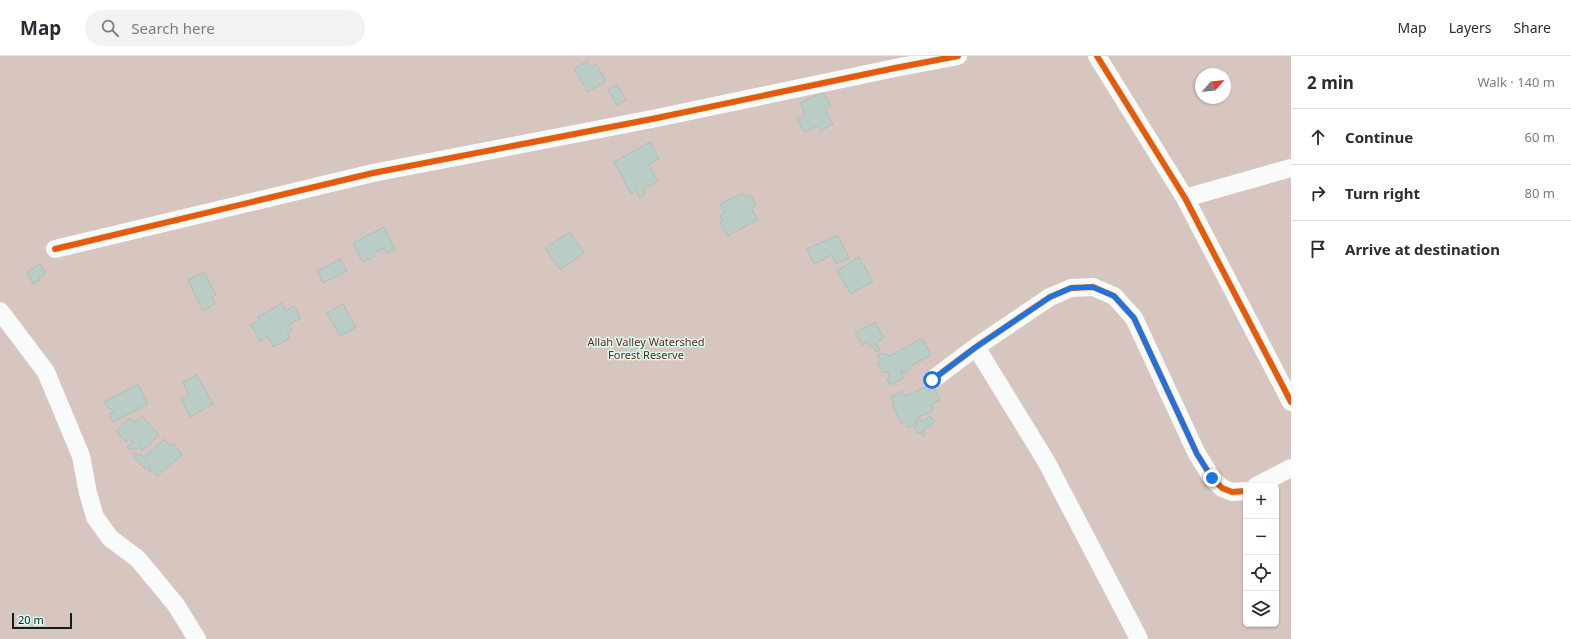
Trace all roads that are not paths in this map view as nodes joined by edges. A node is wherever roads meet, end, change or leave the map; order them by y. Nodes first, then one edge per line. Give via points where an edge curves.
1 (958, 56) edge
2 (1098, 56) edge
3 (1291, 168) edge
4 (1185, 198) junction
5 (55, 249) dead end
6 (0, 311) edge
7 (976, 347) junction
8 (932, 380) dead end
9 (1291, 402) edge
10 (1291, 468) edge
11 (1262, 483) edge
12 (1243, 491) edge
13 (197, 639) edge
14 (1139, 639) edge

1 - 5 street via 652,120 373,173
2 - 4 street
3 - 4 street
4 - 9 street
6 - 13 street via 46,372 81,456 95,517 110,538 138,559 176,606
7 - 8 street
7 - 12 street via 1050,297 1071,288 1093,287 1114,296 1134,318 1197,454 1212,478 1222,488 1232,492
7 - 14 street via 1046,461
10 - 11 street

